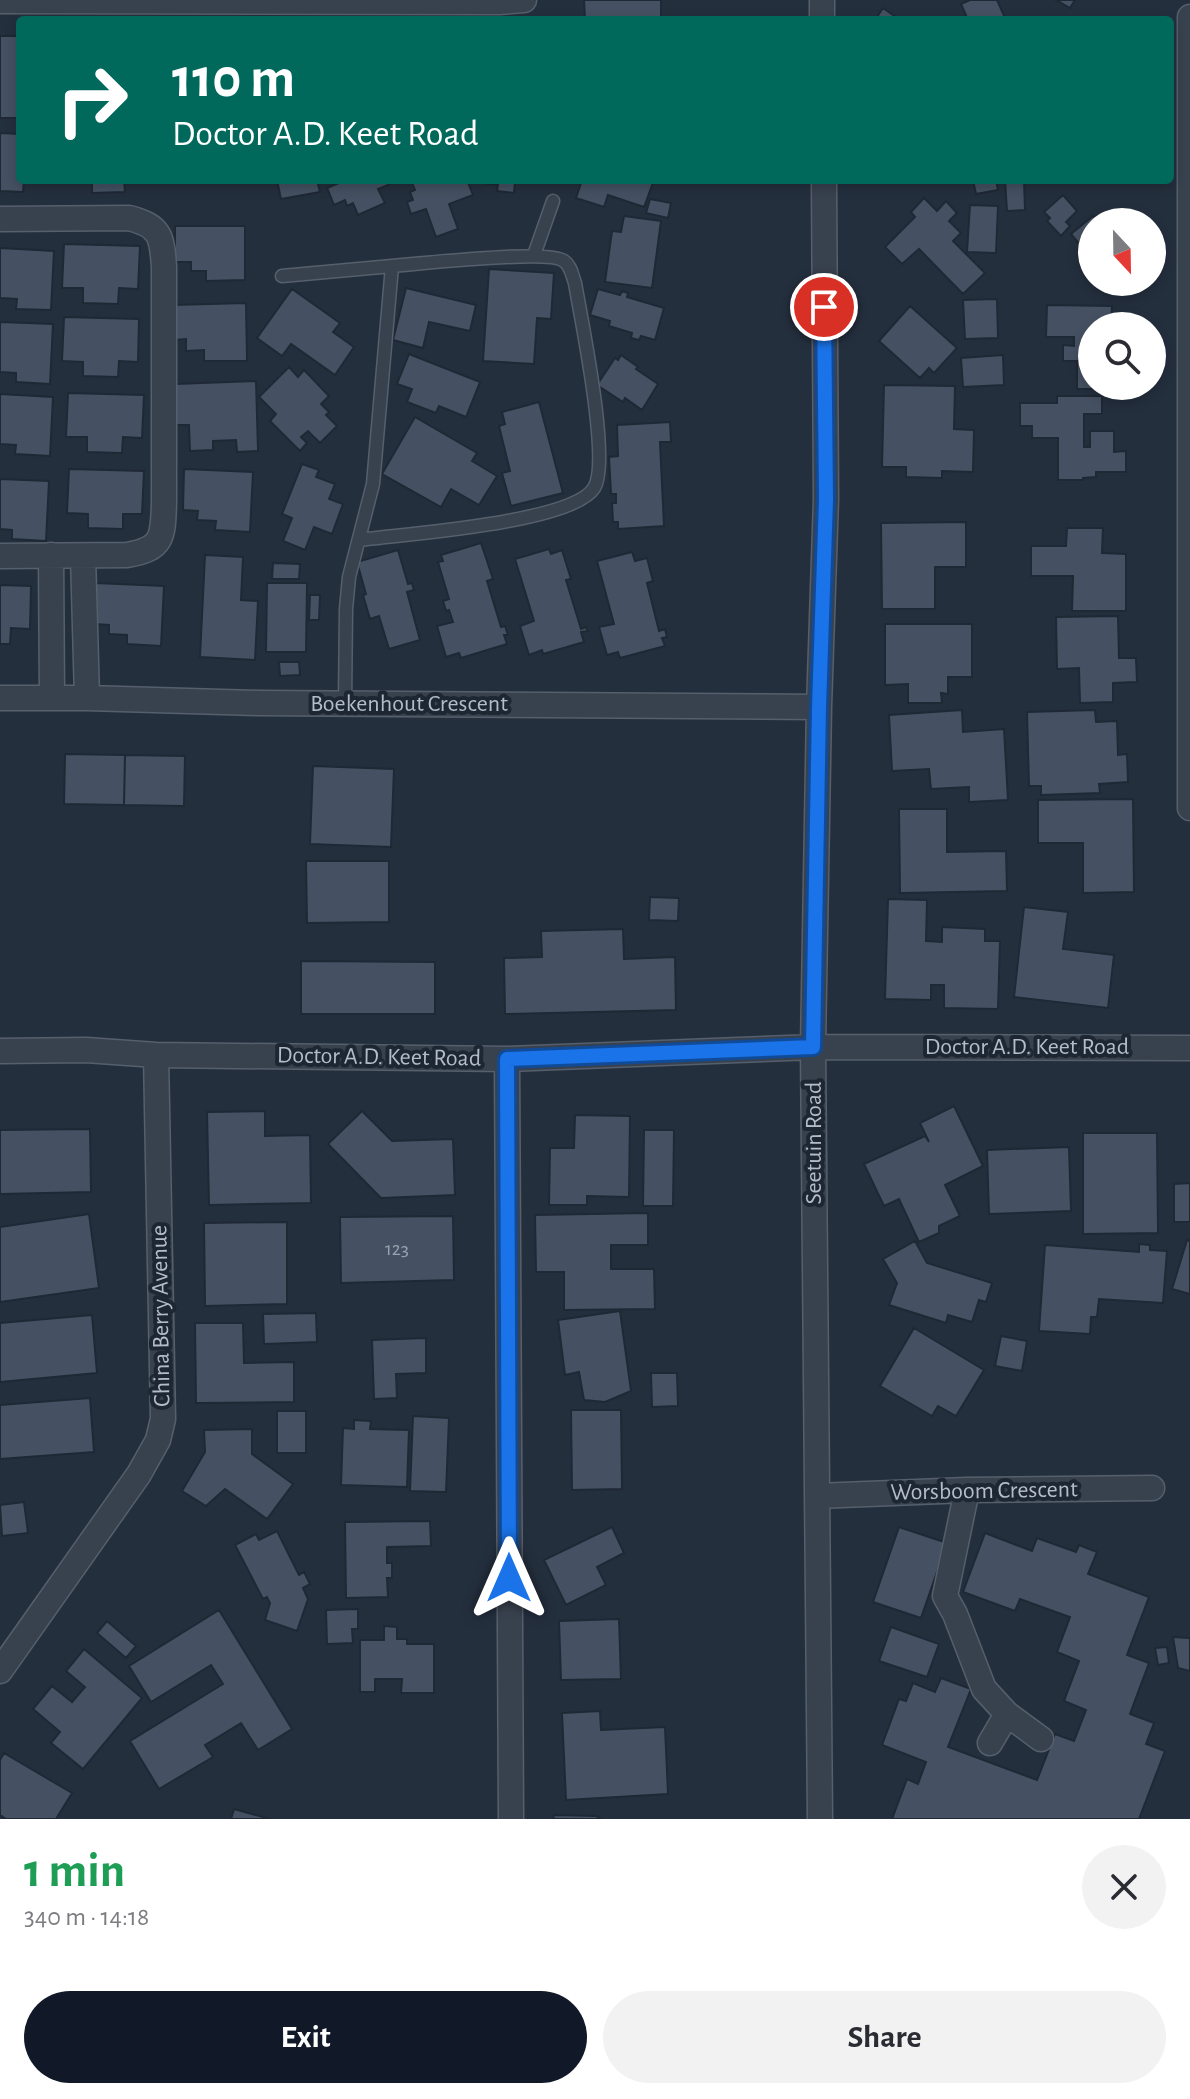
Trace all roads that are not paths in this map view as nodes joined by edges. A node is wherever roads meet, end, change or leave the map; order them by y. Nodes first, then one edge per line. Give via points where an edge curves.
1 (524, 0) edge
2 (0, 1) edge
3 (215, 1) edge
4 (438, 1) edge
5 (1190, 17) edge
6 (1179, 138) edge
7 (824, 184) edge
8 (553, 201) dead end
9 (0, 219) edge
10 (534, 255) junction
11 (392, 266) junction
12 (282, 276) dead end
13 (359, 540) junction
14 (51, 555) junction
15 (0, 556) edge
16 (83, 556) junction
17 (0, 698) edge
18 (52, 698) junction
19 (87, 698) junction
20 (345, 703) junction
21 (819, 707) junction
22 (1190, 808) edge
23 (813, 1047) junction
24 (1190, 1048) edge
25 (0, 1051) edge
26 (156, 1055) junction
27 (507, 1059) junction
28 (1152, 1488) dead end
29 (967, 1490) junction
30 (817, 1496) junction
31 (0, 1671) edge
32 (1007, 1714) junction
33 (1041, 1739) dead end
34 (990, 1743) dead end
35 (511, 1819) edge
36 (820, 1819) edge

1 - 4 street
2 - 3 street
3 - 4 street
5 - 6 street
6 - 22 street
7 - 21 street, Seetuin Road via 826,499
8 - 10 lane
9 - 16 street via 129,218 146,222 162,241 161,534 145,552
10 - 11 lane
10 - 13 lane via 567,263 575,283 599,439 600,473 594,489 578,503 532,517
11 - 12 lane
11 - 13 lane via 373,484
13 - 20 lane via 346,609
14 - 15 street
14 - 16 street
14 - 18 street
16 - 19 street
17 - 18 street, Boekenhout Crescent
18 - 19 street, Boekenhout Crescent
19 - 20 street, Boekenhout Crescent
20 - 21 street, Boekenhout Crescent
21 - 23 street, Seetuin Road
23 - 24 street, Doctor A.D. Keet Road
23 - 27 street, Doctor A.D. Keet Road
23 - 30 street, Seetuin Road
25 - 26 street, Doctor A.D. Keet Road
26 - 27 street, Doctor A.D. Keet Road
26 - 31 street, China Berry Avenue via 163,1419 158,1440
27 - 35 street
28 - 29 street, Worsboom Crescent
29 - 30 street, Worsboom Crescent
29 - 32 street via 945,1596 984,1689
30 - 36 street, Seetuin Road
32 - 33 street
32 - 34 street

